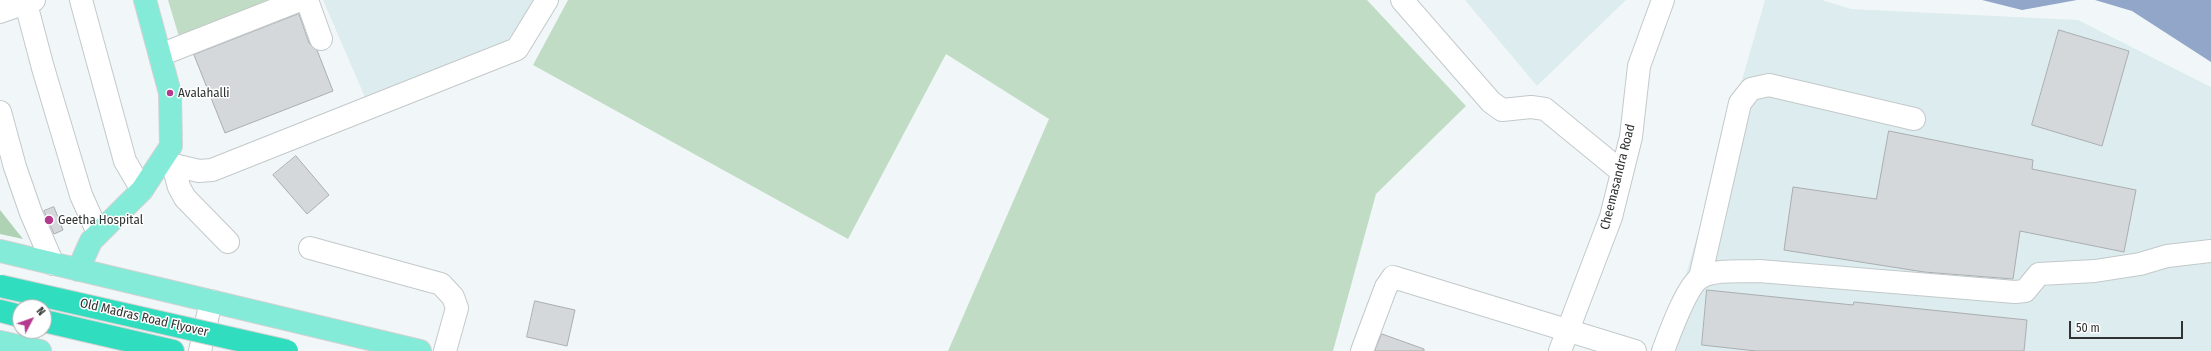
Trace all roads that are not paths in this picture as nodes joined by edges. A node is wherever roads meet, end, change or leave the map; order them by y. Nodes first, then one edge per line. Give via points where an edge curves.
1 (81, 0) edge
2 (145, 0) edge
3 (300, 0) edge
4 (307, 0) edge
5 (546, 0) edge
6 (1402, 0) edge
7 (28, 1) edge
8 (1657, 5) edge
9 (0, 12) edge
10 (321, 38) dead end
11 (160, 55) junction
12 (0, 112) edge
13 (1914, 119) dead end
14 (167, 164) junction
15 (1622, 172) junction
16 (142, 190) junction
17 (98, 233) junction
18 (228, 242) dead end
19 (310, 248) dead end
20 (2211, 250) edge
21 (0, 251) edge
22 (53, 264) junction
23 (78, 270) junction
24 (1700, 278) junction
25 (0, 286) edge
26 (211, 301) junction
27 (0, 311) edge
28 (12, 314) edge
29 (52, 323) edge
30 (1564, 341) edge
31 (0, 342) edge
32 (40, 351) edge
33 (173, 351) edge
34 (200, 351) edge
35 (287, 351) edge
36 (420, 351) edge
37 (445, 351) edge
38 (1362, 351) edge
39 (1635, 351) edge
40 (1663, 351) edge

1 - 16 street via 125,162
2 - 11 main road
3 - 11 street
4 - 10 street
5 - 14 street via 517,49 212,170 199,171
6 - 15 street via 1491,102 1502,110 1531,107 1545,110
7 - 9 street
7 - 17 street via 43,68 70,160
8 - 15 street, Cheemasandra Road via 1639,66 1631,138
11 - 14 main road via 170,93 172,146
12 - 22 street via 31,213
13 - 24 street via 1770,85 1752,89 1740,104
14 - 16 main road
14 - 18 street via 185,198
15 - 30 street, Cheemasandra Road via 1611,217
16 - 17 main road
17 - 23 main road via 91,241
19 - 37 street via 440,284 453,297 457,308
20 - 24 street via 2095,271 2039,274 2025,291 2015,292 1759,271 1729,272
21 - 22 main road
22 - 23 main road
23 - 26 main road
24 - 40 street via 1691,288
25 - 35 highway, Old Madras Road Flyover, bridge
26 - 34 street
26 - 36 main road
27 - 28 highway
29 - 33 highway, Old Madras Road Flyover
30 - 38 street via 1393,277 1386,287
30 - 39 street
31 - 32 main road

